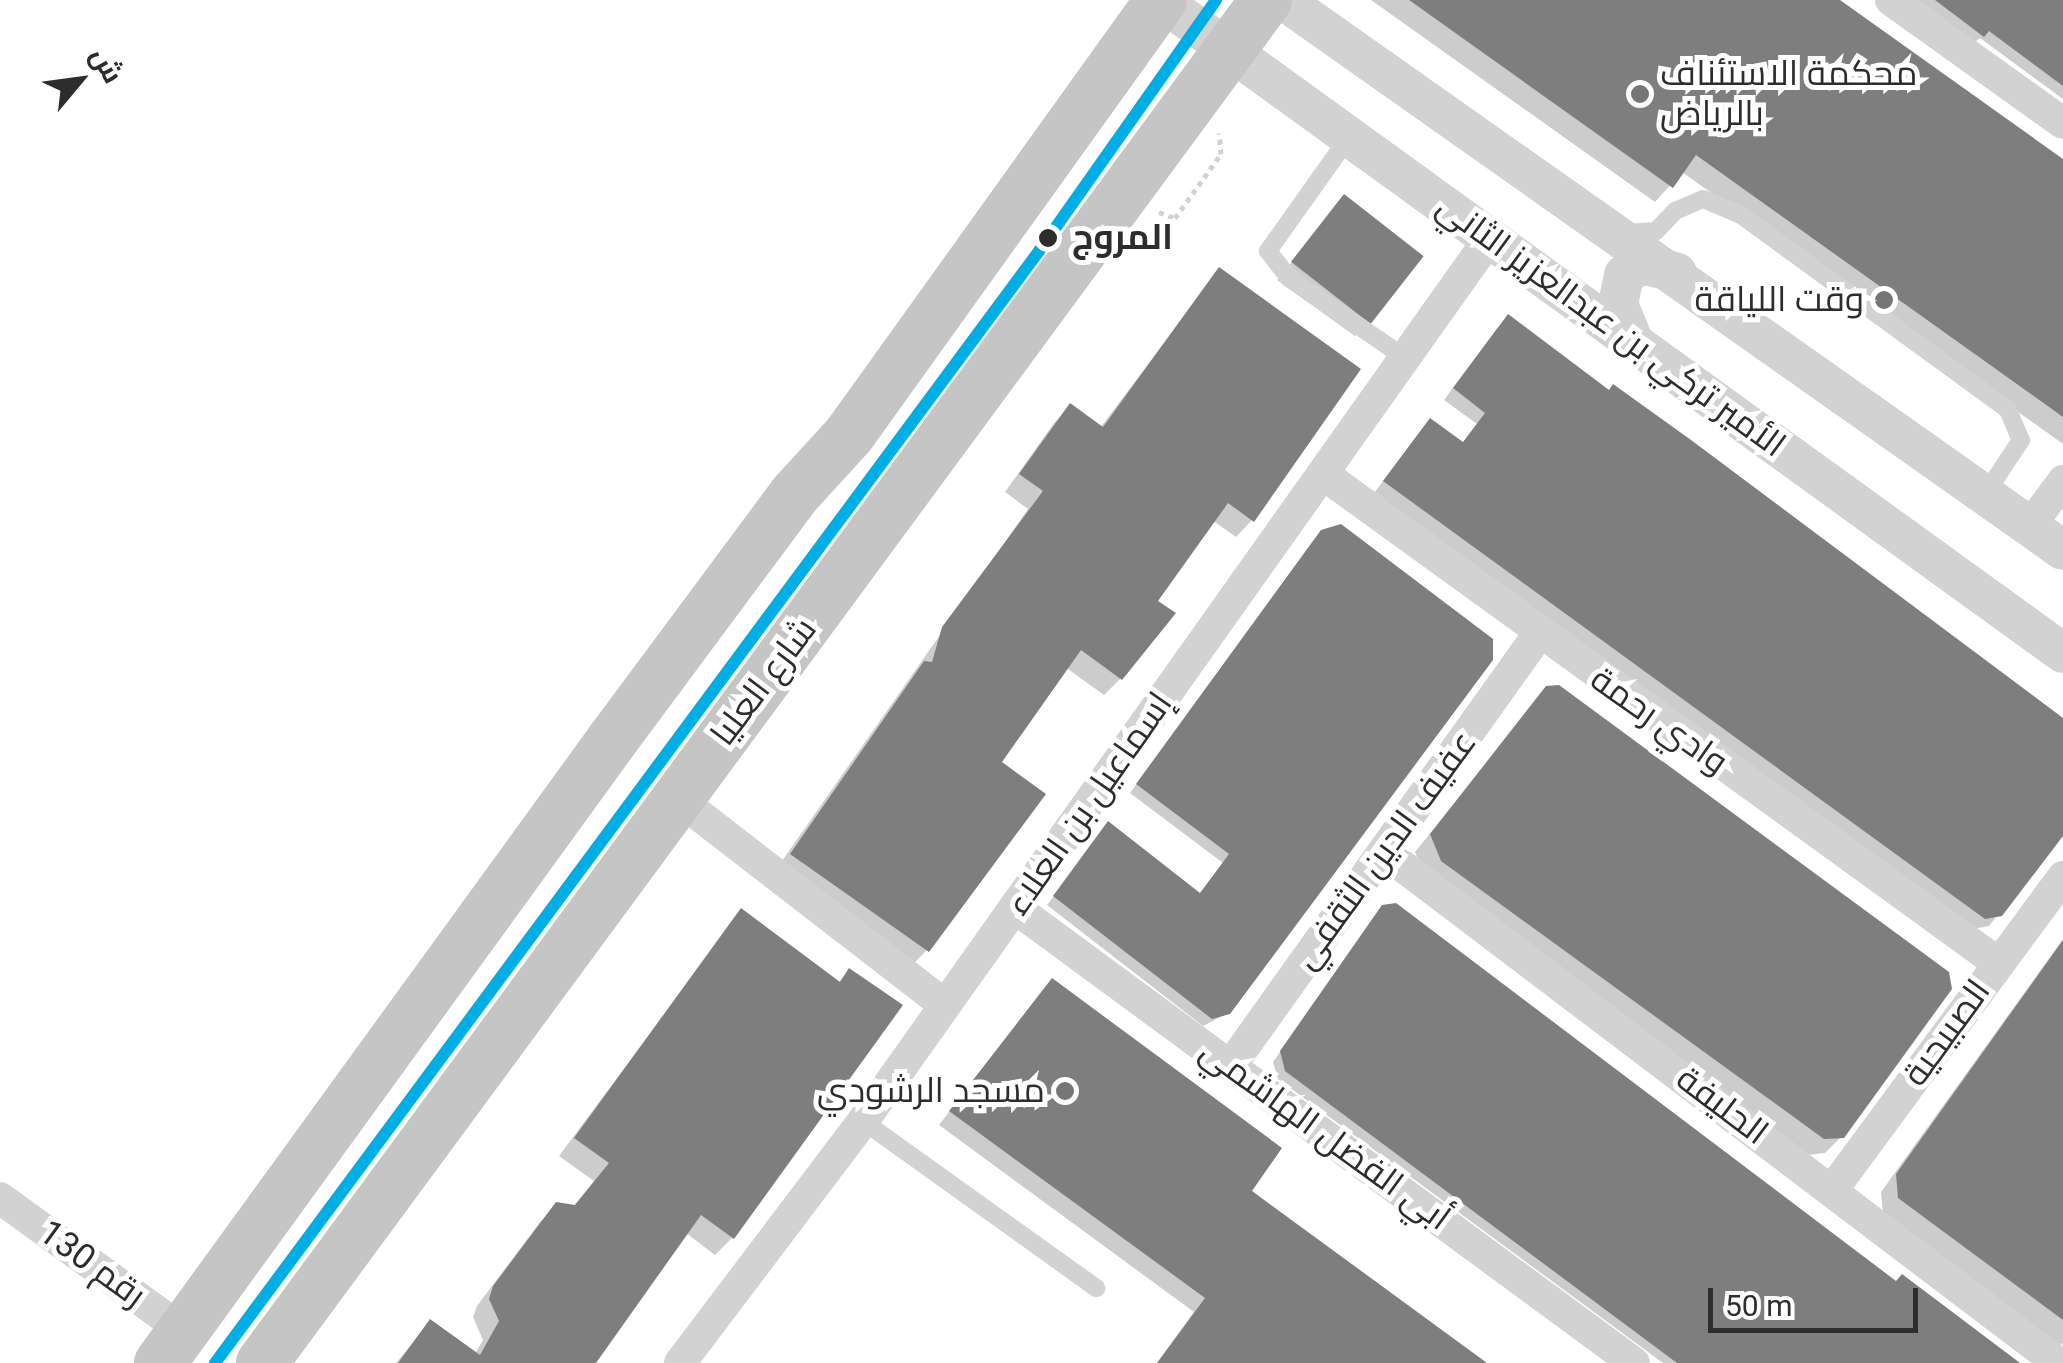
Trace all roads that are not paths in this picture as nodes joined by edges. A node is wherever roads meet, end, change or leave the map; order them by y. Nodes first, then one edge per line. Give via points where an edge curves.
1 (1161, 0) edge
2 (1892, 0) edge
3 (1287, 7) edge
4 (1249, 63) junction
5 (2063, 123) edge
6 (1349, 137) junction
7 (1621, 233) junction
8 (1489, 238) junction
9 (1677, 274) junction
10 (1634, 343) junction
11 (1404, 356) junction
12 (1323, 474) junction
13 (2063, 481) edge
14 (1984, 496) junction
15 (2030, 526) junction
16 (2063, 550) edge
17 (1538, 636) junction
18 (2063, 652) edge
19 (678, 798) junction
20 (1384, 852) junction
21 (2063, 877) edge
22 (1015, 908) junction
23 (1998, 963) junction
24 (944, 1004) junction
25 (1231, 1065) junction
26 (863, 1121) junction
27 (1833, 1190) junction
28 (0, 1198) edge
29 (1096, 1288) dead end
30 (172, 1347) edge
31 (262, 1363) edge
32 (680, 1363) edge
33 (1634, 1363) edge
34 (2058, 1363) edge

1 - 4 street, الأمير تركي بن عبدالعزيز الثاني
1 - 30 main road via 848,435 714,602
2 - 5 street
3 - 4 main road, شارع العليا
3 - 7 street, الأمير تركي بن عبدالعزيز الثاني
4 - 6 street, الأمير تركي بن عبدالعزيز الثاني
4 - 19 main road, شارع العليا
6 - 8 street, الأمير تركي بن عبدالعزيز الثاني
6 - 11 lane via 1268,250 1289,278
7 - 9 street, الأمير تركي بن عبدالعزيز الثاني
7 - 14 lane via 1656,231 1675,212 1703,199 1741,215 2008,410 2021,440
8 - 10 street, الأمير تركي بن عبدالعزيز الثاني
8 - 11 street, إسماعيل بن العلاء
9 - 10 street via 1642,264 1624,275 1618,304
9 - 14 street, الأمير تركي بن عبدالعزيز الثاني
10 - 18 street, الأمير تركي بن عبدالعزيز الثاني
11 - 12 street, إسماعيل بن العلاء
12 - 17 street, وادي رحمة
12 - 22 street, إسماعيل بن العلاء
13 - 15 street
14 - 15 street, الأمير تركي بن عبدالعزيز الثاني
15 - 16 street, الأمير تركي بن عبدالعزيز الثاني
17 - 20 street, عفيف الدين الثقفي
17 - 23 street, وادي رحمة
19 - 24 street
19 - 31 main road, شارع العليا
20 - 25 street, عفيف الدين الثقفي
20 - 27 street, الحليفة
21 - 23 street, الصبيحية
22 - 24 street, إسماعيل بن العلاء
22 - 25 street, أبي الفضل الهاشمي
23 - 27 street, الصبيحية
24 - 26 street, إسماعيل بن العلاء
25 - 33 street, أبي الفضل الهاشمي
26 - 29 lane
26 - 32 street, إسماعيل بن العلاء
27 - 34 street, الحليفة
28 - 30 street, رقم 130

